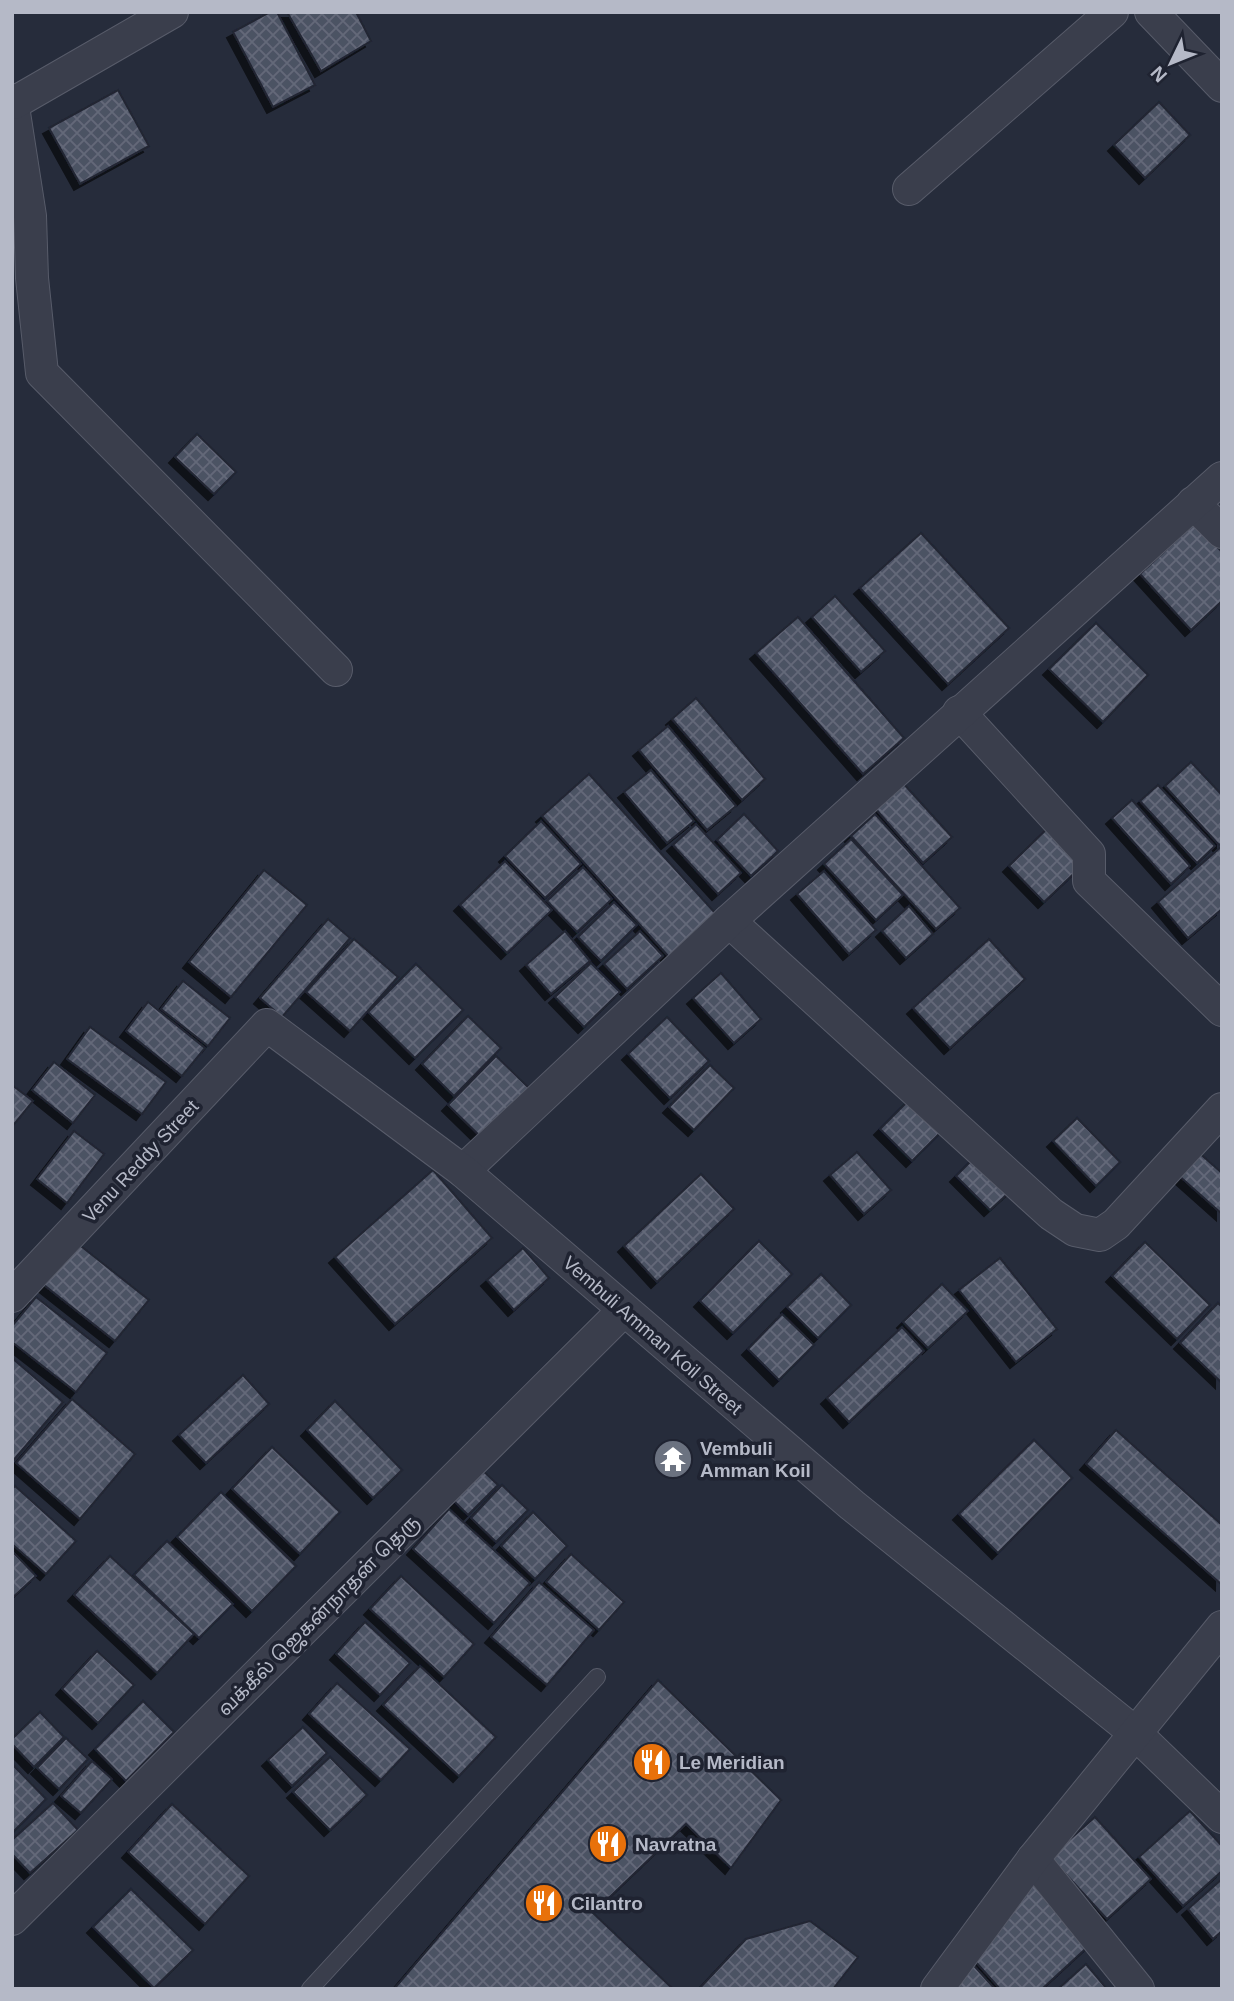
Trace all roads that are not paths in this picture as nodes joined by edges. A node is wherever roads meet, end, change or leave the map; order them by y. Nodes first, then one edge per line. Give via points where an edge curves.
1 (172, 12) edge
2 (1112, 12) edge
3 (1152, 12) edge
4 (1222, 86) edge
5 (13, 102) edge
6 (909, 189) dead end
7 (1222, 478) edge
8 (1193, 503) junction
9 (1222, 532) edge
10 (335, 670) dead end
11 (959, 712) junction
12 (729, 921) junction
13 (1222, 1010) edge
14 (267, 1025) joint
15 (1222, 1109) edge
16 (463, 1171) junction
17 (12, 1296) edge
18 (624, 1310) junction
19 (1222, 1627) edge
20 (597, 1677) dead end
21 (1134, 1732) junction
22 (1222, 1817) edge
23 (1033, 1859) junction
24 (12, 1919) edge
25 (310, 1989) edge
26 (937, 1989) edge
27 (1139, 1989) edge

1 - 5 street
2 - 6 street
3 - 4 street
5 - 10 street via 30,216 42,373
7 - 8 street
8 - 9 street
8 - 11 street
11 - 12 street
11 - 13 street via 1089,855 1089,881
12 - 15 street via 1051,1214 1075,1230 1100,1234 1116,1224
12 - 16 street
14 - 16 street, Vembuli Amman Koil Street
14 - 17 street, Venu Reddy Street
16 - 18 street, Vembuli Amman Koil Street
18 - 21 street, Vembuli Amman Koil Street via 852,1505
18 - 24 street, வக்கீல் ஜெகன்நாதன் தெரு
19 - 21 street
20 - 25 lane
21 - 22 street, Vembuli Amman Koil Street
21 - 23 street
23 - 26 street
23 - 27 street

